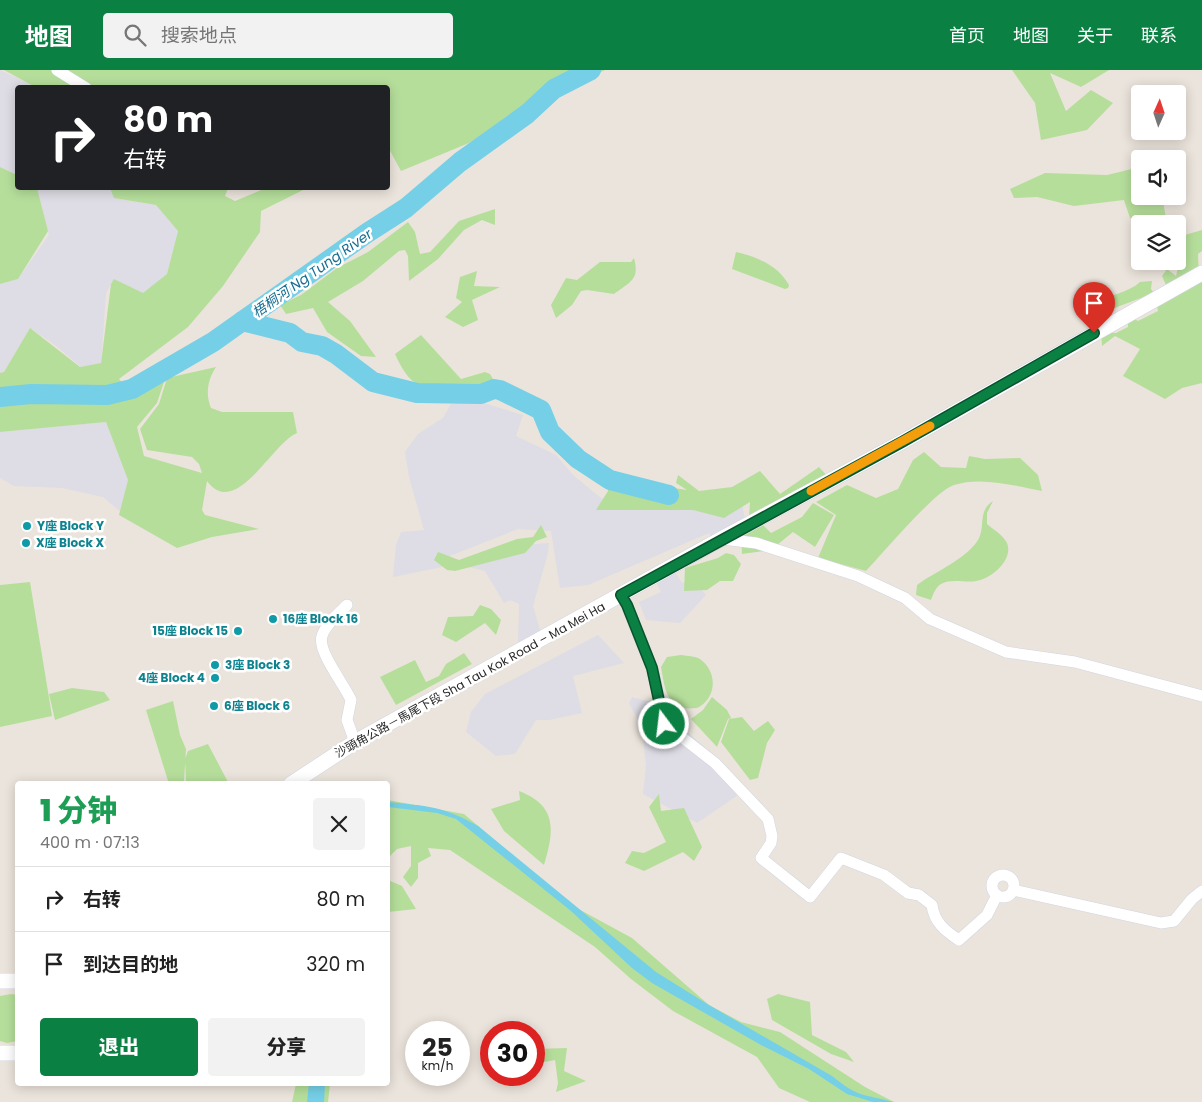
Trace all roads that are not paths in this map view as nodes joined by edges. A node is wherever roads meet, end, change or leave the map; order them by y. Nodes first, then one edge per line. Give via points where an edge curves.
1 (58, 70) edge
2 (81, 85) edge
3 (1202, 273) edge
4 (721, 539) junction
5 (621, 595) junction
6 (347, 605) dead end
7 (1202, 696) edge
8 (355, 742) junction
9 (296, 781) edge
10 (1013, 890) junction
11 (1202, 891) edge
12 (997, 895) junction
13 (0, 1053) edge
14 (15, 1053) edge

1 - 2 street
3 - 4 main road, 沙頭角公路－馬尾下段 Sha Tau Kok Road – Ma Mei Ha via 909,438
4 - 5 main road, 沙頭角公路－馬尾下段 Sha Tau Kok Road – Ma Mei Ha
4 - 7 street via 756,543 858,576 905,598 930,619 1006,652 1075,662
5 - 8 main road, 沙頭角公路－馬尾下段 Sha Tau Kok Road – Ma Mei Ha
5 - 12 street via 652,668 664,724 715,763 761,809 768,819 772,836 761,858 810,898 841,858 884,875 908,893 919,894 932,905 933,916 945,931 959,940 987,915
6 - 8 street via 324,632 321,641 351,700 347,720
8 - 9 main road, 沙頭角公路－馬尾下段 Sha Tau Kok Road – Ma Mei Ha
10 - 11 street via 1161,923 1174,922
10 - 12 street via 1010,896
10 - 12 street via 1012,881 1007,876 999,876 992,880 992,889
13 - 14 main road

